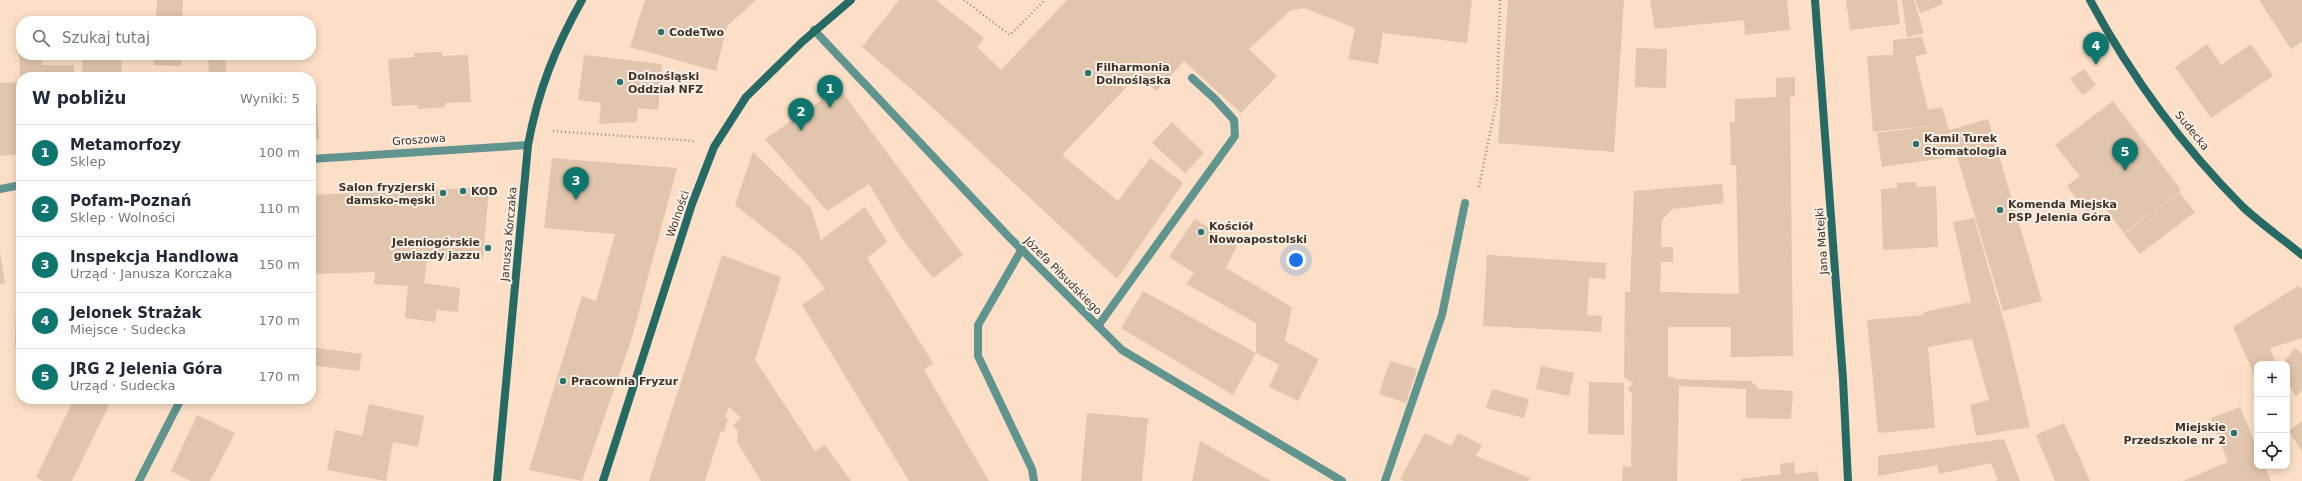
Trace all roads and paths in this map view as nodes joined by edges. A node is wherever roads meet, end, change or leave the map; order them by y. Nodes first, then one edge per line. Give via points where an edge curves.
1 (582, 0) edge
2 (851, 0) edge
3 (964, 0) edge
4 (1045, 0) edge
5 (1815, 0) edge
6 (2090, 0) edge
7 (814, 30) junction
8 (1192, 78) dead end
9 (553, 131) dead end
10 (697, 141) dead end
11 (528, 145) junction
12 (316, 159) edge
13 (16, 186) edge
14 (0, 189) edge
15 (1465, 203) dead end
16 (1022, 250) junction
17 (2302, 255) edge
18 (1098, 326) junction
19 (178, 404) edge
20 (139, 481) edge
21 (497, 481) edge
22 (603, 481) edge
23 (1034, 481) edge
24 (1342, 481) edge
25 (1384, 481) edge
26 (1848, 481) edge

1 - 11 street, Janusza Korczaka via 556,50 537,98
2 - 7 street, Wolności
3 - 4 path via 1010,35
5 - 26 street, Jana Matejki
6 - 17 street, Sudecka via 2125,62 2187,144 2245,208
7 - 16 street, Józefa Piłsudskiego
7 - 22 street, Wolności via 746,97 714,147 692,204
8 - 18 street via 1215,98 1234,120 1235,136
9 - 10 path
11 - 12 street, Groszowa
11 - 21 street, Janusza Korczaka
13 - 14 street
15 - 25 street via 1442,315
16 - 18 street, Józefa Piłsudskiego
16 - 23 street via 978,325 978,356 1032,469
18 - 24 street, Józefa Piłsudskiego via 1122,350
19 - 20 street

